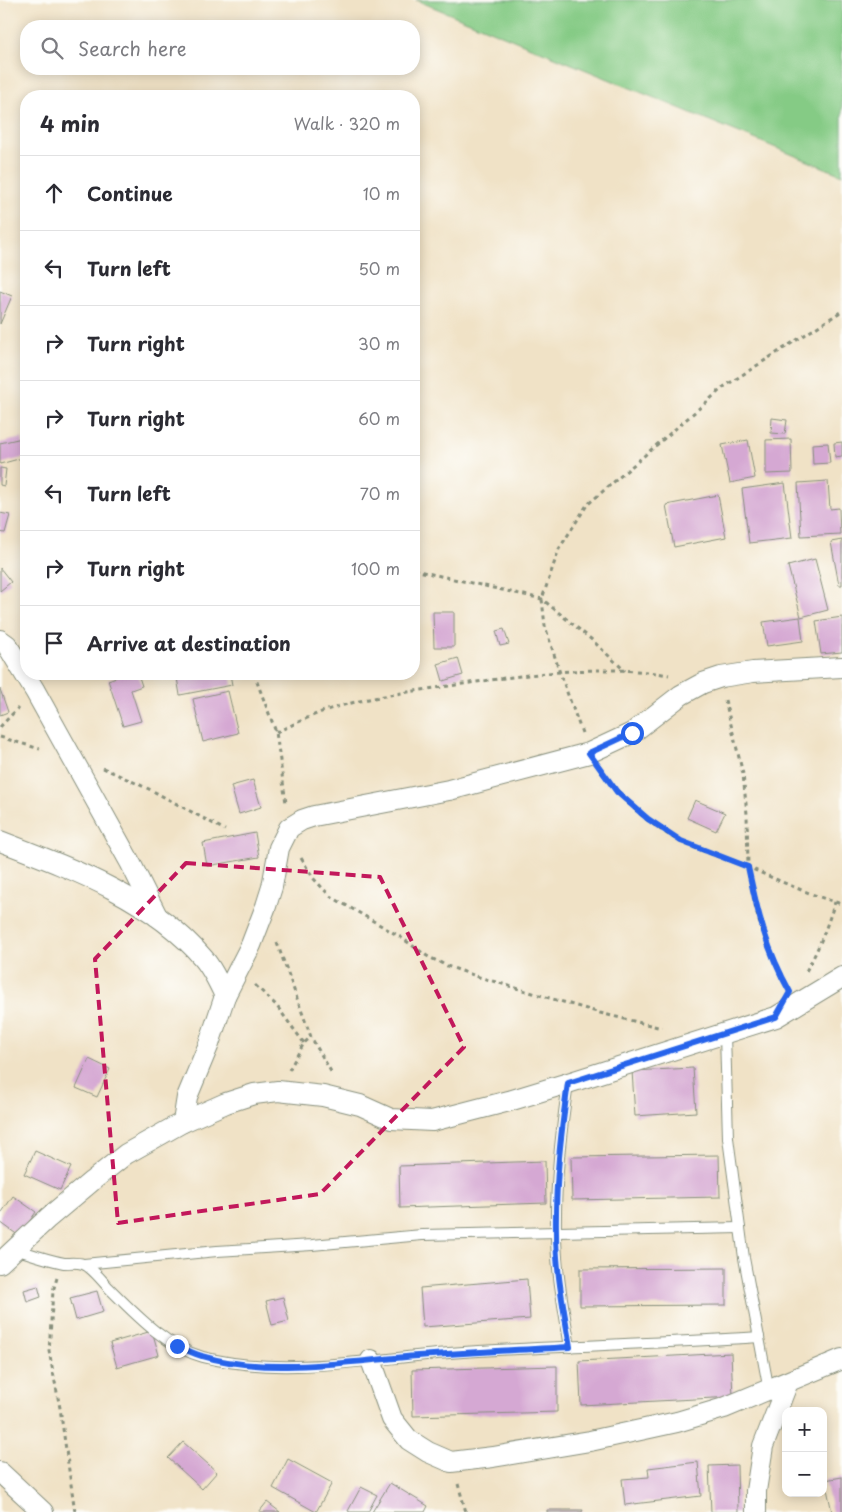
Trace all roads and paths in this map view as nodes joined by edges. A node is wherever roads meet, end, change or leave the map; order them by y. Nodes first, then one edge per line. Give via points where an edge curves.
1 (842, 311) edge
2 (420, 571) edge
3 (542, 599) junction
4 (0, 640) edge
5 (842, 667) edge
6 (20, 668) edge
7 (625, 671) junction
8 (560, 673) junction
9 (27, 680) edge
10 (256, 680) edge
11 (712, 680) junction
12 (276, 732) junction
13 (0, 737) edge
14 (589, 753) junction
15 (72, 760) junction
16 (225, 830) dead end
17 (287, 831) junction
18 (0, 841) edge
19 (748, 867) junction
20 (835, 902) junction
21 (842, 904) edge
22 (266, 906) junction
23 (157, 916) junction
24 (237, 972) junction
25 (803, 976) dead end
26 (842, 977) edge
27 (225, 996) junction
28 (776, 1017) junction
29 (668, 1030) dead end
30 (725, 1034) junction
31 (311, 1037) junction
32 (304, 1043) junction
33 (568, 1083) junction
34 (278, 1091) junction
35 (360, 1105) junction
36 (183, 1122) junction
37 (740, 1228) junction
38 (556, 1233) junction
39 (15, 1249) junction
40 (63, 1262) junction
41 (0, 1263) edge
42 (84, 1264) junction
43 (758, 1337) junction
44 (570, 1347) junction
45 (842, 1359) edge
46 (370, 1360) junction
47 (788, 1382) junction
48 (768, 1391) junction
49 (451, 1462) junction
50 (0, 1472) edge
51 (43, 1512) edge
52 (75, 1512) edge
53 (466, 1512) edge
54 (756, 1512) edge

1 - 3 path via 725,386 587,505 559,549
2 - 3 path
3 - 7 path
3 - 8 path via 545,626
4 - 6 street via 7,645
5 - 11 street via 753,672
7 - 8 path
7 - 11 path
8 - 12 path via 366,700 331,708
8 - 14 path
9 - 15 street
10 - 12 path
11 - 14 street via 681,695 632,733
11 - 19 path via 726,704 743,774
12 - 17 path
13 - 15 path
14 - 17 street via 449,790 314,816
14 - 19 path via 617,792 648,819 681,841
15 - 16 path via 107,769
15 - 23 street
17 - 22 street via 279,848
17 - 29 path via 314,879 330,896 399,936 426,956 479,978
18 - 23 street via 104,884
19 - 20 path
19 - 28 path via 758,918 790,992
20 - 21 path
20 - 25 path via 825,933
22 - 24 street
22 - 31 path
23 - 27 street via 204,960
24 - 27 street
24 - 32 path via 276,1005
26 - 28 street
27 - 36 street via 187,1097
28 - 30 street
30 - 33 street
30 - 37 lane via 728,1138
31 - 32 path
31 - 35 path via 331,1073
32 - 34 path
33 - 35 street via 432,1121 391,1119
33 - 38 lane via 559,1148
34 - 35 street via 323,1096
34 - 36 street via 226,1103
36 - 39 street via 126,1154
37 - 38 lane
37 - 43 lane
38 - 42 lane via 422,1235
38 - 44 lane
39 - 40 lane
39 - 41 street
40 - 42 lane
40 - 52 path via 53,1291 49,1351
42 - 46 lane via 157,1331 177,1346 202,1356 268,1366
43 - 44 lane
43 - 48 lane
44 - 46 lane
45 - 47 street
46 - 49 street via 392,1419 409,1440
47 - 48 street
47 - 54 street via 763,1446
48 - 49 street via 687,1419 590,1441
49 - 53 path
50 - 51 street

